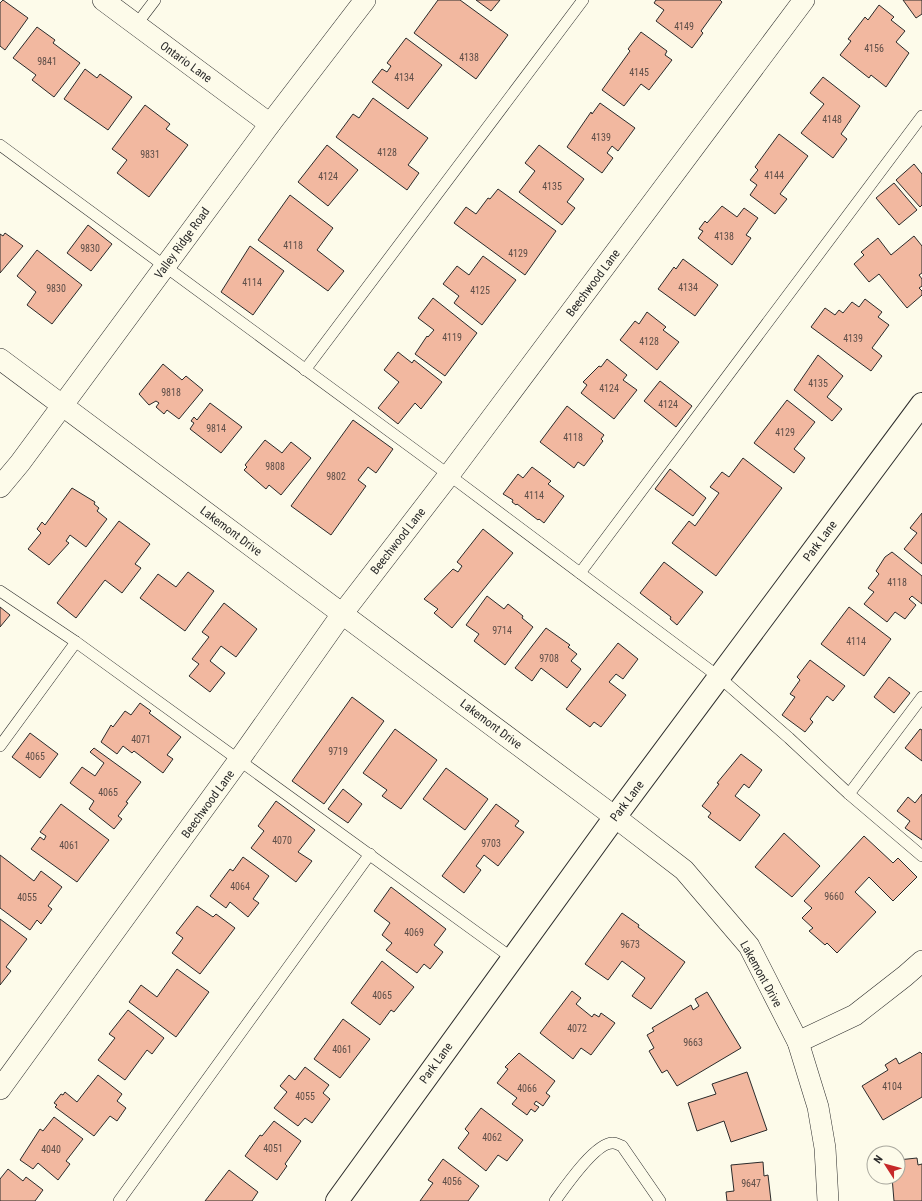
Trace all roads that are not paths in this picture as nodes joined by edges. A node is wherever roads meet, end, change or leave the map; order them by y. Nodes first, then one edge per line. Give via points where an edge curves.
1 (103, 0) edge
2 (155, 0) edge
3 (365, 0) edge
4 (583, 0) edge
5 (804, 0) edge
6 (136, 25) junction
7 (922, 116) edge
8 (270, 124) junction
9 (0, 145) edge
10 (165, 267) junction
11 (0, 359) edge
12 (305, 370) junction
13 (922, 404) edge
14 (62, 405) junction
15 (449, 475) junction
16 (0, 487) edge
17 (580, 573) junction
18 (0, 591) edge
19 (342, 614) junction
20 (76, 642) junction
21 (719, 677) junction
22 (922, 697) edge
23 (0, 746) edge
24 (239, 760) junction
25 (849, 794) junction
26 (615, 816) junction
27 (370, 854) junction
28 (922, 856) edge
29 (512, 958) junction
30 (922, 961) edge
31 (798, 1042) junction
32 (0, 1089) edge
33 (119, 1201) edge
34 (337, 1201) edge
35 (555, 1201) edge
36 (660, 1201) edge
37 (828, 1201) edge

1 - 6 street, Ontario Lane
2 - 6 lane
3 - 8 street, Valley Ridge Road
4 - 12 lane
5 - 15 street, Beechwood Lane
6 - 8 street, Ontario Lane
7 - 17 lane
8 - 10 street, Valley Ridge Road
9 - 10 lane
10 - 12 lane
10 - 14 street, Valley Ridge Road
11 - 14 street, Lakemont Drive
12 - 15 lane
13 - 21 street, Park Lane
14 - 16 street, Valley Ridge Road
14 - 19 street, Lakemont Drive
15 - 17 lane
15 - 19 street, Beechwood Lane
17 - 21 lane
18 - 20 lane
19 - 24 street, Beechwood Lane
19 - 26 street, Lakemont Drive
20 - 23 lane
20 - 24 lane
21 - 25 lane
21 - 26 street, Park Lane
22 - 25 lane
24 - 27 lane
24 - 32 street, Beechwood Lane
25 - 28 lane
26 - 29 street, Park Lane
26 - 31 street, Lakemont Drive via 684,870 749,946
27 - 29 lane
27 - 33 lane
29 - 34 street, Park Lane
30 - 31 street via 855,1014
31 - 37 street, Lakemont Drive via 818,1107 825,1148
35 - 36 lane via 588,1158 601,1147 612,1143 622,1146

